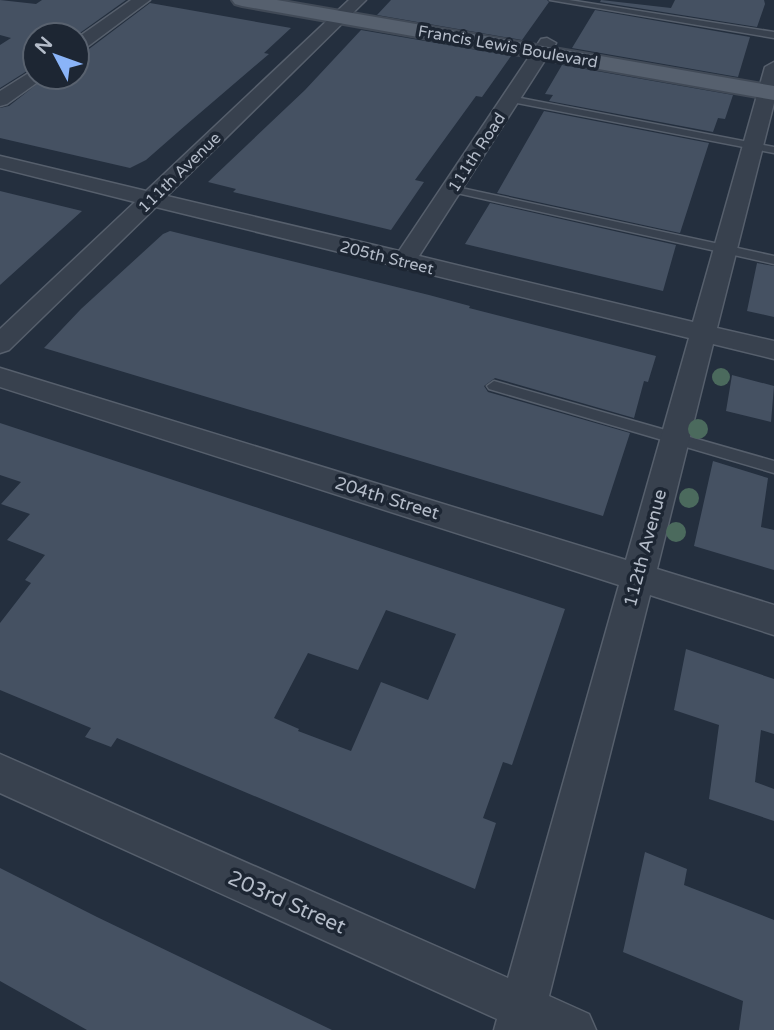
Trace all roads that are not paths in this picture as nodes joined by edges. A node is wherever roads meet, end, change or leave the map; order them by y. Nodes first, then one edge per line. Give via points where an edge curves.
1 (142, 0) edge
2 (242, 0) edge
3 (298, 0) edge
4 (554, 0) edge
5 (349, 9) edge
6 (774, 35) edge
7 (91, 36) edge
8 (544, 47) junction
9 (772, 83) edge
10 (21, 85) edge
11 (510, 99) junction
12 (0, 100) edge
13 (763, 148) edge
14 (0, 162) edge
15 (452, 189) junction
16 (151, 199) junction
17 (725, 249) junction
18 (774, 260) edge
19 (404, 261) junction
20 (703, 333) junction
21 (0, 344) edge
22 (774, 350) edge
23 (0, 377) edge
24 (494, 386) dead end
25 (674, 439) junction
26 (774, 467) edge
27 (638, 577) junction
28 (774, 620) edge
29 (0, 773) edge
30 (520, 1018) edge
31 (573, 1030) edge

1 - 7 street
2 - 5 main road, Francis Lewis Boulevard
3 - 5 main road, Francis Lewis Boulevard
4 - 6 lane
5 - 8 main road, Francis Lewis Boulevard
5 - 16 street, 111th Avenue
8 - 9 main road, Francis Lewis Boulevard
8 - 11 street, 111th Road
9 - 13 street, 112th Avenue
10 - 12 street
11 - 13 lane
11 - 15 street, 111th Road
13 - 17 street, 112th Avenue
14 - 16 street, 205th Street
15 - 17 lane
15 - 19 street, 111th Road
16 - 19 street, 205th Street
16 - 21 street, 111th Avenue
17 - 18 lane
17 - 20 street, 112th Avenue
19 - 20 street, 205th Street
20 - 22 street, 205th Street
20 - 25 street, 112th Avenue
23 - 27 street, 204th Street
24 - 25 lane
25 - 26 lane
25 - 27 street, 112th Avenue
27 - 28 street, 204th Street
27 - 30 street, 112th Avenue
29 - 30 street, 203rd Street
30 - 31 street, 203rd Street

